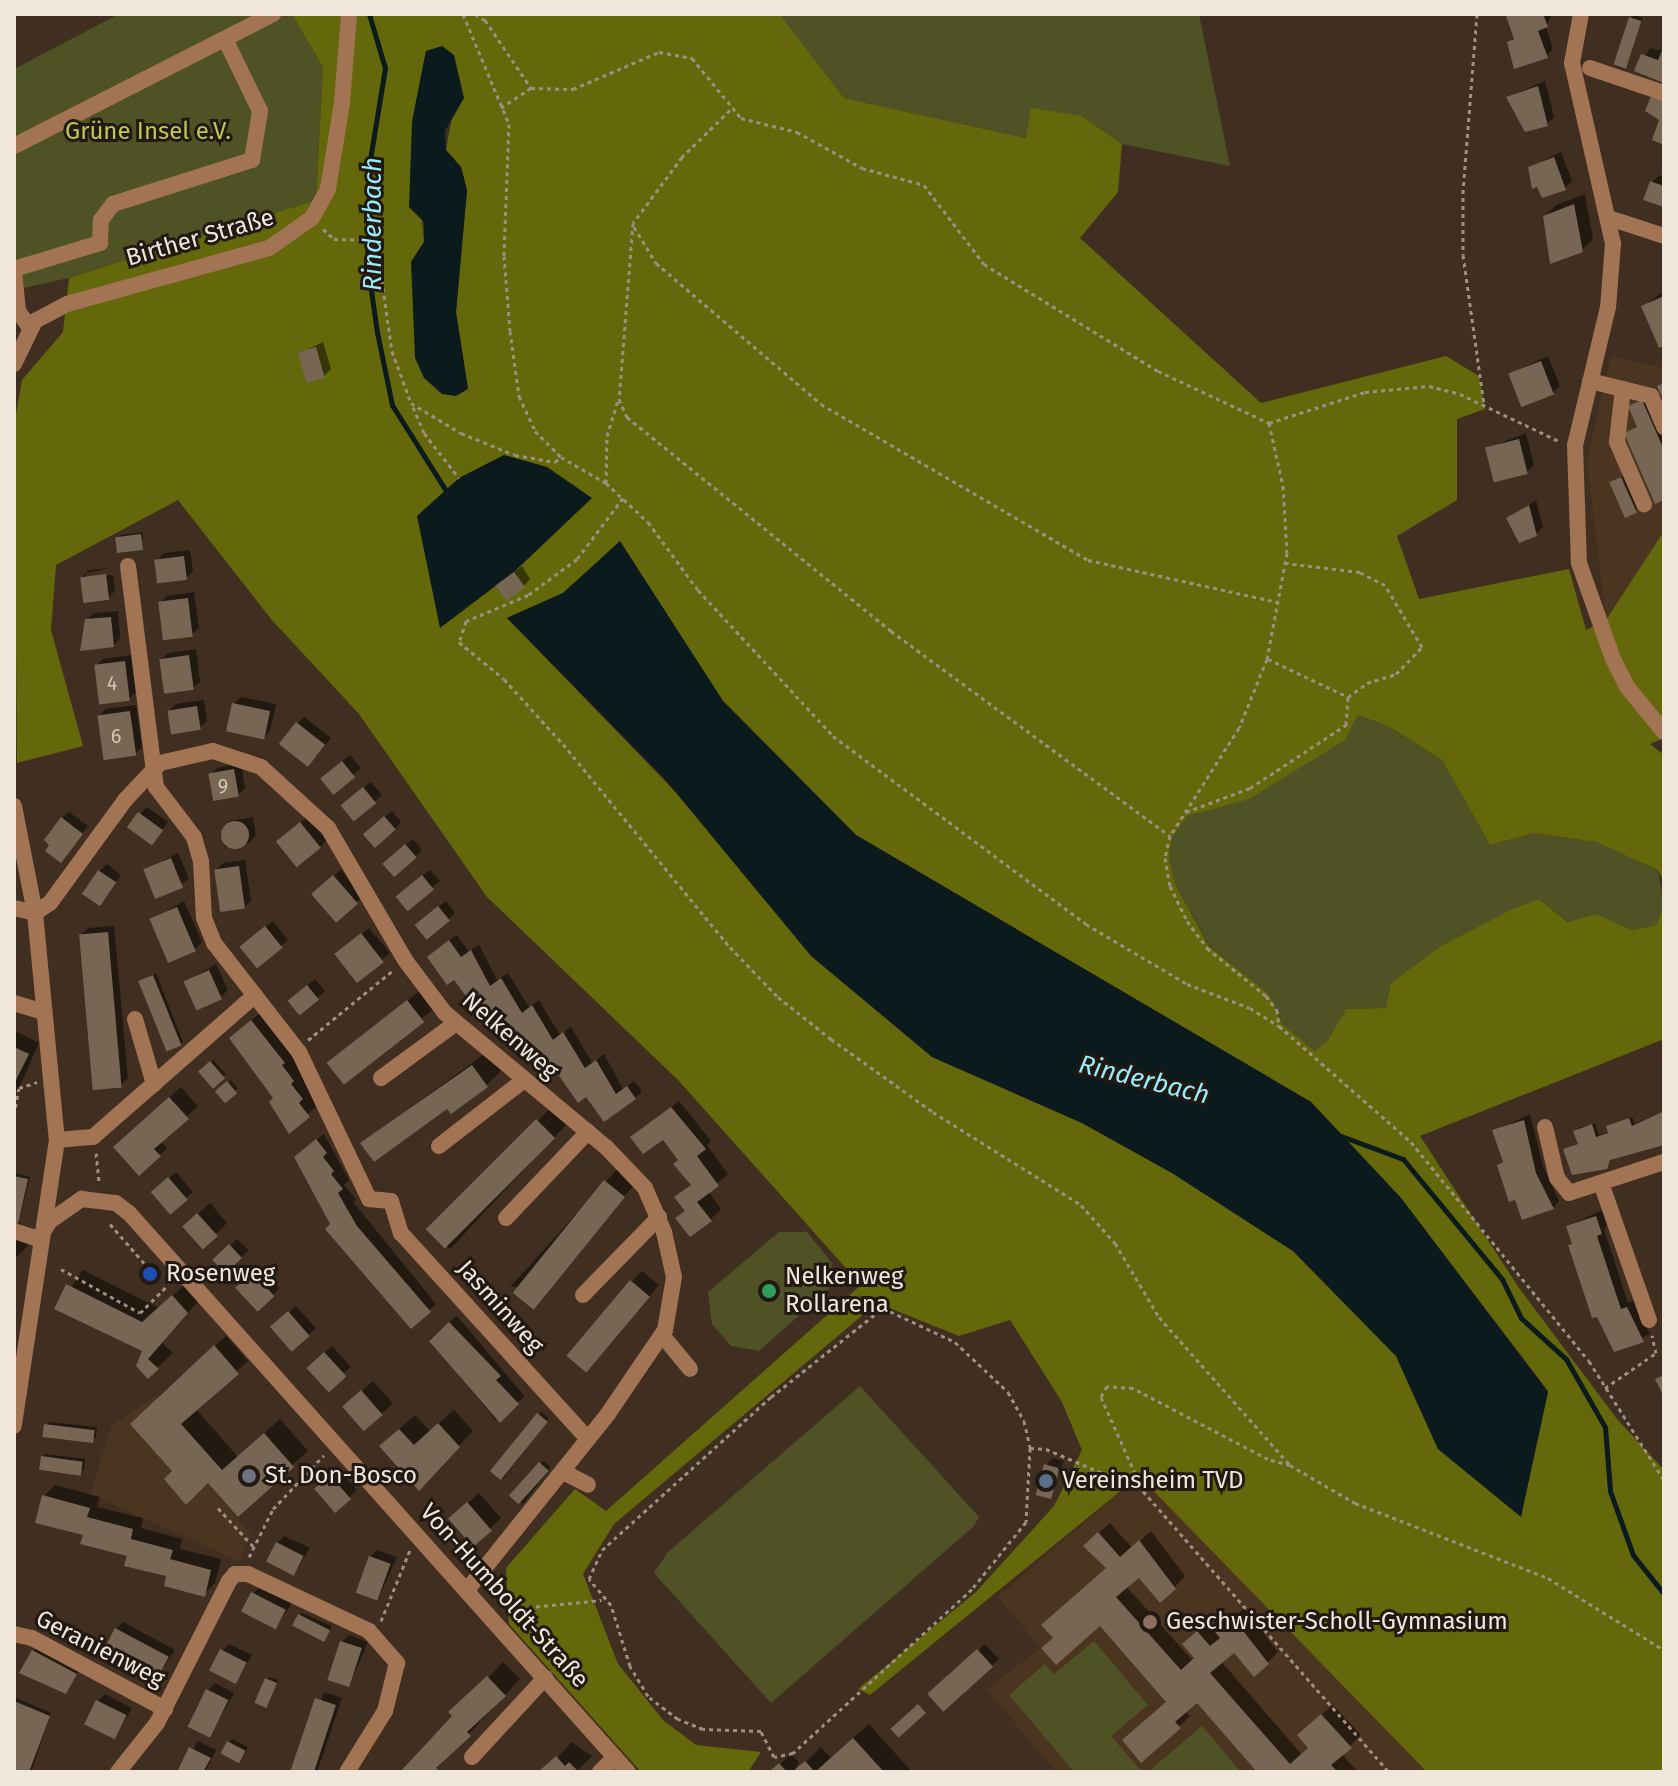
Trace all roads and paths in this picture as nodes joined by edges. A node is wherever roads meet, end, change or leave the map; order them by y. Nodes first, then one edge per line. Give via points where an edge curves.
1 (273, 14) edge
2 (349, 14) edge
3 (463, 14) edge
4 (475, 14) edge
5 (1477, 14) edge
6 (1581, 14) edge
7 (225, 39) junction
8 (1590, 68) dead end
9 (531, 88) junction
10 (1664, 93) edge
11 (501, 108) junction
12 (730, 110) junction
13 (14, 146) edge
14 (312, 218) junction
15 (1609, 218) junction
16 (633, 223) junction
17 (1664, 236) edge
18 (14, 270) edge
19 (30, 328) junction
20 (14, 364) edge
21 (1590, 381) junction
22 (1623, 389) junction
23 (619, 399) junction
24 (411, 403) junction
25 (1484, 405) junction
26 (1269, 423) junction
27 (1664, 427) edge
28 (1575, 445) junction
29 (561, 457) junction
30 (459, 478) dead end
31 (606, 483) junction
32 (623, 498) junction
33 (1644, 504) dead end
34 (1286, 563) junction
35 (128, 566) dead end
36 (1278, 602) junction
37 (1267, 659) junction
38 (1348, 697) junction
39 (1664, 732) edge
40 (153, 768) junction
41 (14, 806) edge
42 (1186, 812) junction
43 (1170, 836) junction
44 (14, 908) edge
45 (35, 913) junction
46 (398, 966) dead end
47 (255, 995) junction
48 (14, 1003) edge
49 (43, 1012) junction
50 (135, 1019) dead end
51 (456, 1023) junction
52 (1279, 1026) junction
53 (298, 1050) junction
54 (381, 1078) dead end
55 (524, 1080) junction
56 (43, 1082) dead end
57 (154, 1084) junction
58 (14, 1115) edge
59 (1545, 1127) dead end
60 (588, 1132) junction
61 (57, 1140) junction
62 (439, 1146) dead end
63 (95, 1150) dead end
64 (1664, 1162) edge
65 (1601, 1183) junction
66 (99, 1184) dead end
67 (659, 1217) junction
68 (506, 1218) dead end
69 (110, 1224) dead end
70 (14, 1231) edge
71 (39, 1239) junction
72 (61, 1269) dead end
73 (152, 1272) dead end
74 (167, 1286) dead end
75 (583, 1295) dead end
76 (1649, 1320) joint
77 (662, 1335) junction
78 (18, 1348) edge
79 (690, 1369) dead end
80 (1604, 1388) junction
81 (14, 1426) edge
82 (587, 1438) junction
83 (1030, 1448) junction
84 (327, 1453) dead end
85 (1290, 1465) junction
86 (563, 1472) junction
87 (1664, 1480) edge
88 (588, 1485) dead end
89 (1143, 1491) junction
90 (218, 1508) dead end
91 (254, 1547) junction
92 (411, 1547) dead end
93 (241, 1574) junction
94 (467, 1590) junction
95 (602, 1600) junction
96 (512, 1609) dead end
97 (14, 1634) edge
98 (375, 1638) junction
99 (1664, 1650) edge
100 (545, 1678) junction
101 (165, 1709) junction
102 (472, 1757) dead end
103 (615, 1757) junction
104 (1382, 1764) junction
105 (118, 1772) edge
106 (347, 1772) edge
107 (600, 1772) edge
108 (628, 1772) edge
109 (1379, 1772) edge
110 (1389, 1772) edge

1 - 7 street
2 - 14 street, Birther Straße via 328,189
3 - 11 path
4 - 9 path via 485,20
5 - 25 path via 1464,165 1463,255
6 - 15 street via 1572,63
7 - 13 street
7 - 18 street via 260,111 252,160 113,204 101,220 100,243
8 - 10 street
9 - 11 path
9 - 12 path via 573,89 659,52 677,52 703,67
11 - 29 path via 509,124 504,256 519,396 535,431
12 - 16 path via 682,157
12 - 26 path via 741,118 797,132 862,168 924,185 984,264 1158,371
14 - 19 street, Birther Straße via 269,248 107,290 67,304
14 - 24 path via 344,241 371,238 378,248 392,351
15 - 17 street
15 - 21 street via 1613,244 1608,307
16 - 23 path
16 - 36 path via 639,242 656,263 821,404 1088,560
18 - 19 street via 18,311
19 - 20 street
21 - 22 street
21 - 28 street
22 - 27 street via 1651,396
22 - 33 street via 1617,442
23 - 31 path via 607,436
23 - 43 path via 627,417 891,631
24 - 29 path via 461,433 515,455 555,462
24 - 30 path via 424,433
25 - 26 path via 1429,386 1396,386
25 - 28 path
26 - 34 path via 1283,486
28 - 39 street via 1577,540 1587,596 1628,688
29 - 31 path
31 - 32 path
32 - 52 path via 648,522 698,590 833,736 1086,924 1187,984 1250,1008
32 - 85 path via 577,559 528,595 466,621 459,642 504,679 563,744 730,947 778,997 933,1112 1081,1205 1115,1243 1159,1317
34 - 36 path
34 - 38 path via 1360,572 1385,585 1422,647 1396,674 1367,683
35 - 40 street
36 - 37 path
37 - 38 path
37 - 42 path via 1239,728
38 - 42 path via 1346,725 1250,788
40 - 45 street via 50,903
40 - 47 street via 156,787 194,837 201,861 204,918 214,943
40 - 51 street, Nelkenweg via 173,757 213,751 238,756 280,780 328,828 405,960
41 - 45 street
42 - 43 path
43 - 52 path via 1165,858 1170,886 1187,921 1207,948 1266,996 1277,1010
44 - 45 street
45 - 49 street
46 - 53 path
47 - 53 street
47 - 57 street
48 - 49 street
49 - 61 street
50 - 57 street
51 - 54 street
51 - 55 street, Nelkenweg
52 - 80 path via 1411,1142 1569,1336
53 - 82 street, Jasminweg via 369,1199 391,1201 401,1233
55 - 60 street, Nelkenweg
55 - 62 street
56 - 58 path via 24,1082
57 - 61 street via 93,1137
59 - 65 street via 1557,1178 1569,1193
60 - 67 street, Nelkenweg via 628,1166
60 - 68 street
61 - 71 street
63 - 66 path
64 - 65 street
65 - 76 street
67 - 75 street
67 - 77 street, Nelkenweg via 674,1277
69 - 73 path
70 - 71 street
71 - 78 street
71 - 94 street, Von-Humboldt-Straße via 57,1214 82,1199 116,1203 129,1213
72 - 74 path via 140,1313
76 - 80 path via 1656,1353
77 - 79 street
77 - 82 street, Nelkenweg
78 - 81 street
80 - 87 path
82 - 86 street, Nelkenweg
83 - 89 path via 1046,1449
83 - 95 path via 1024,1421 1008,1392 982,1365 955,1342 883,1308 771,1397 602,1550 589,1579
83 - 95 path via 1026,1522 972,1589 793,1753 774,1757 761,1731 735,1734 691,1724 648,1696 626,1655 611,1605
84 - 91 path via 273,1509
85 - 89 path via 1268,1459 1133,1388 1107,1386 1102,1410
85 - 99 path via 1355,1503 1548,1578
86 - 88 street
86 - 94 street, Nelkenweg
89 - 104 path
90 - 91 path
91 - 93 path
92 - 98 path
93 - 98 street
93 - 101 street, Geranienweg via 229,1581
94 - 100 street, Von-Humboldt-Straße
95 - 96 path
97 - 101 street, Geranienweg via 32,1638
98 - 106 street via 397,1663 385,1711
100 - 102 street
100 - 103 street, Von-Humboldt-Straße
101 - 105 street, Geranienweg
103 - 107 street
103 - 108 street, Von-Humboldt-Straße
104 - 109 path
104 - 110 path

